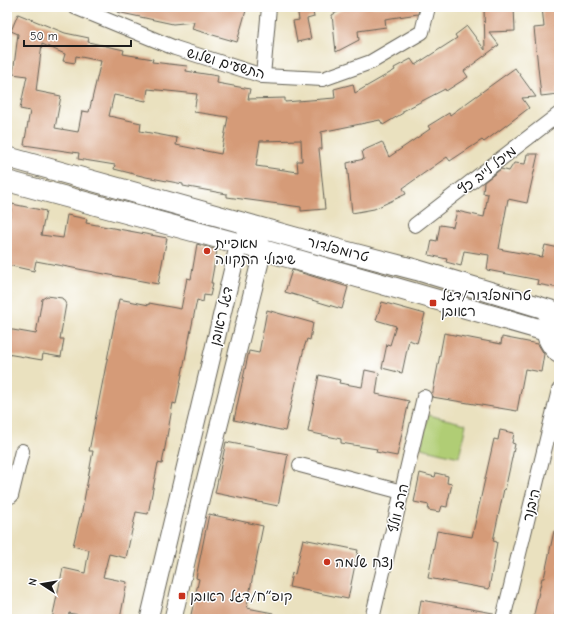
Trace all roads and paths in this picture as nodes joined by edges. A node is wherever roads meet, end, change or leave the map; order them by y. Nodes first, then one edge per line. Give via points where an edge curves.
1 (75, 7) edge
2 (268, 7) edge
3 (428, 7) edge
4 (102, 12) edge
5 (263, 76) junction
6 (559, 114) edge
7 (7, 157) edge
8 (7, 181) edge
9 (415, 225) dead end
10 (255, 226) junction
11 (239, 243) junction
12 (263, 250) junction
13 (556, 309) edge
14 (546, 331) junction
15 (559, 353) edge
16 (559, 390) edge
17 (424, 397) dead end
18 (22, 451) dead end
19 (300, 465) dead end
20 (402, 492) junction
21 (7, 495) edge
22 (149, 619) edge
23 (173, 619) edge
24 (372, 619) edge
25 (503, 619) edge

1 - 4 street, התשעים ושלוש
2 - 5 street
3 - 5 street, התשעים ושלוש via 422,32 371,62 323,79
4 - 5 street, התשעים ושלוש via 175,48
6 - 9 street, מיכל לייב כץ
7 - 10 main road, טרומפלדור
8 - 11 main road, טרומפלדור
10 - 11 street, דגל ראובן
10 - 12 street
10 - 13 main road, טרומפלדור
11 - 12 main road, טרומפלדור
11 - 22 street, דגל ראובן
12 - 14 main road, טרומפלדור
12 - 23 street, דגל ראובן
13 - 14 main road via 549,317
14 - 15 main road via 552,347
16 - 25 street, היבנר
17 - 20 street, הרב וולף
18 - 21 street via 11,496
19 - 20 street
20 - 24 street, הרב וולף

